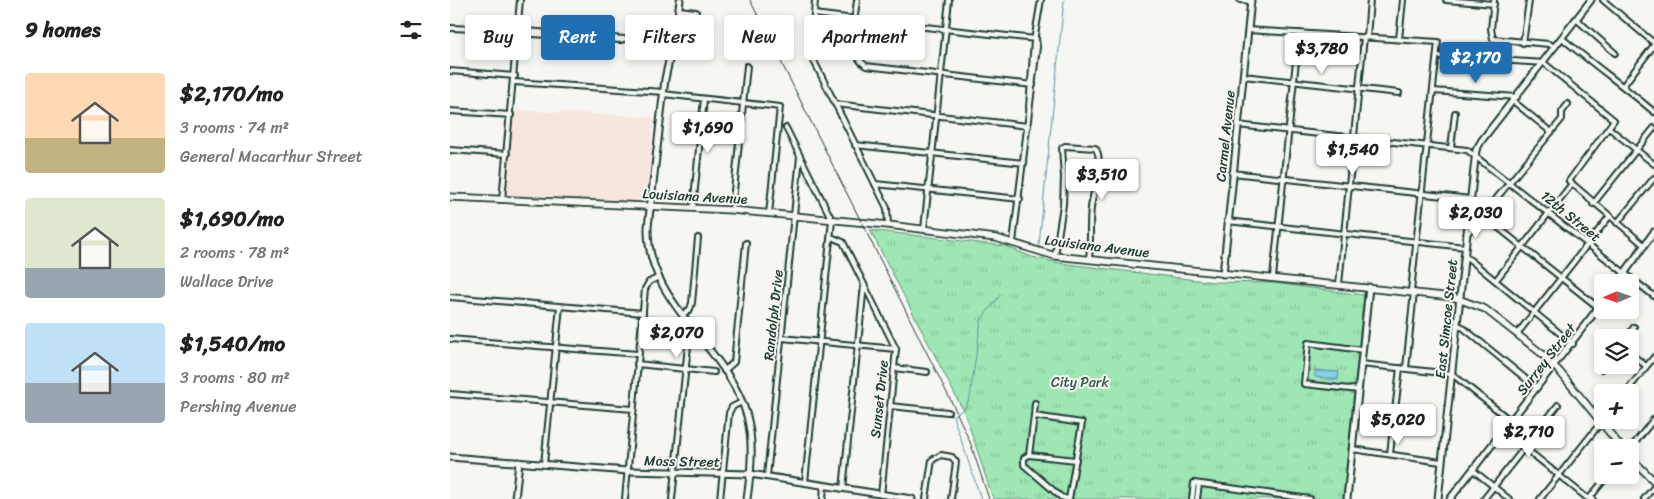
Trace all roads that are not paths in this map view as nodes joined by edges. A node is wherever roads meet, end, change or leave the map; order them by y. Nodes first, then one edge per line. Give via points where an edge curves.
1 (520, 0) edge
2 (680, 0) edge
3 (815, 0) edge
4 (857, 0) edge
5 (950, 0) edge
6 (1041, 0) edge
7 (1240, 0) edge
8 (1370, 0) edge
9 (1403, 0) edge
10 (1446, 0) edge
11 (1591, 0) edge
12 (1603, 0) edge
13 (1250, 1) edge
14 (1529, 1) edge
15 (1494, 2) edge
16 (679, 10) junction
17 (814, 14) junction
18 (519, 15) edge
19 (678, 15) edge
20 (696, 15) edge
21 (822, 15) edge
22 (855, 15) edge
23 (1576, 19) junction
24 (925, 27) edge
25 (450, 28) edge
26 (465, 29) edge
27 (946, 30) junction
28 (1248, 30) junction
29 (531, 33) edge
30 (1299, 33) junction
31 (1366, 37) junction
32 (1562, 38) junction
33 (1036, 39) junction
34 (1399, 39) junction
35 (625, 40) edge
36 (1523, 43) junction
37 (1654, 44) edge
38 (1556, 47) junction
39 (1615, 53) dead end
40 (1438, 56) junction
41 (516, 60) edge
42 (670, 60) edge
43 (861, 60) edge
44 (1544, 63) junction
45 (747, 66) dead end
46 (450, 72) edge
47 (941, 75) junction
48 (515, 76) junction
49 (1243, 76) junction
50 (514, 82) junction
51 (1294, 82) junction
52 (1031, 85) junction
53 (1623, 86) junction
54 (1359, 88) junction
55 (1433, 91) junction
56 (1399, 92) dead end
57 (663, 93) junction
58 (704, 99) junction
59 (1515, 99) junction
60 (742, 102) junction
61 (835, 104) junction
62 (1568, 104) dead end
63 (450, 111) edge
64 (1654, 112) edge
65 (1456, 113) dead end
66 (511, 115) junction
67 (937, 115) junction
68 (1237, 124) junction
69 (1028, 126) junction
70 (786, 128) dead end
71 (1609, 128) junction
72 (1654, 128) edge
73 (1289, 130) junction
74 (1551, 132) junction
75 (1354, 137) junction
76 (855, 145) junction
77 (1426, 145) junction
78 (1451, 148) junction
79 (450, 150) edge
80 (1637, 150) junction
81 (933, 152) junction
82 (507, 154) junction
83 (1475, 155) junction
84 (800, 156) junction
85 (1024, 162) junction
86 (1654, 164) edge
87 (1232, 173) junction
88 (1284, 178) junction
89 (1654, 178) edge
90 (1511, 182) junction
91 (875, 184) junction
92 (1349, 185) junction
93 (1570, 185) junction
94 (929, 189) junction
95 (1421, 193) junction
96 (450, 197) edge
97 (1020, 199) junction
98 (1471, 199) junction
99 (502, 200) junction
100 (1593, 204) junction
101 (1470, 205) junction
102 (650, 206) junction
103 (694, 208) junction
104 (732, 210) junction
105 (1549, 213) junction
106 (770, 214) junction
107 (794, 216) junction
108 (1483, 216) junction
109 (1609, 217) junction
110 (832, 220) junction
111 (1227, 222) junction
112 (888, 224) junction
113 (1617, 224) junction
114 (1278, 227) junction
115 (924, 229) junction
116 (1654, 232) edge
117 (1344, 234) junction
118 (1467, 234) junction
119 (831, 237) junction
120 (698, 238) dead end
121 (1014, 242) junction
122 (1416, 242) junction
123 (746, 243) dead end
124 (1588, 244) junction
125 (1644, 245) junction
126 (1465, 247) junction
127 (1522, 247) junction
128 (1464, 255) junction
129 (1055, 256) junction
130 (1089, 259) junction
131 (1625, 273) junction
132 (1223, 274) junction
133 (1273, 277) junction
134 (657, 278) junction
135 (1562, 278) junction
136 (1496, 280) junction
137 (864, 283) junction
138 (1339, 284) junction
139 (1369, 287) junction
140 (1413, 292) junction
141 (1654, 296) edge
142 (450, 297) edge
143 (1460, 298) junction
144 (1594, 300) edge
145 (560, 306) junction
146 (1534, 312) junction
147 (643, 313) junction
148 (682, 315) junction
149 (1594, 315) edge
150 (1456, 325) junction
151 (1517, 334) junction
152 (697, 335) junction
153 (450, 338) edge
154 (782, 338) junction
155 (820, 342) junction
156 (1573, 344) junction
157 (858, 345) junction
158 (556, 347) junction
159 (896, 349) junction
160 (1363, 350) junction
161 (638, 354) junction
162 (1654, 357) edge
163 (1639, 360) edge
164 (637, 364) junction
165 (1362, 364) junction
166 (1554, 366) junction
167 (1646, 366) junction
168 (894, 368) junction
169 (1400, 368) junction
170 (1406, 368) junction
171 (685, 369) junction
172 (724, 371) junction
173 (714, 372) dead end
174 (927, 372) dead end
175 (1451, 374) junction
176 (1632, 384) edge
177 (1537, 388) junction
178 (1358, 390) junction
179 (450, 394) edge
180 (550, 402) junction
181 (742, 402) junction
182 (1035, 403) dead end
183 (1558, 405) dead end
184 (890, 406) junction
185 (633, 409) junction
186 (948, 412) dead end
187 (1594, 412) edge
188 (1034, 416) junction
189 (1654, 419) edge
190 (1511, 421) junction
191 (1596, 429) edge
192 (1504, 431) junction
193 (1638, 439) edge
194 (1525, 447) junction
195 (1352, 449) junction
196 (1390, 454) junction
197 (1030, 455) junction
198 (450, 456) edge
199 (1076, 460) junction
200 (519, 462) junction
201 (1441, 462) junction
202 (544, 464) junction
203 (1639, 467) edge
204 (628, 470) junction
205 (1473, 470) junction
206 (674, 472) junction
207 (722, 472) junction
208 (750, 474) junction
209 (767, 476) junction
210 (1560, 476) junction
211 (1654, 481) edge
212 (805, 482) junction
213 (1199, 484) junction
214 (1601, 484) edge
215 (824, 486) junction
216 (1494, 486) junction
217 (1654, 487) edge
218 (843, 489) junction
219 (881, 495) junction
220 (898, 498) edge
221 (515, 499) edge
222 (625, 499) edge
223 (672, 499) edge
224 (720, 499) edge
225 (747, 499) edge
226 (823, 499) edge
227 (912, 499) edge
228 (926, 499) edge
229 (951, 499) edge
230 (1069, 499) edge
231 (1192, 499) edge
232 (1197, 499) edge
233 (1310, 499) edge
234 (1347, 499) edge
235 (1438, 499) edge
236 (1450, 499) edge
237 (1484, 499) edge
238 (1509, 499) edge
239 (1540, 499) edge
240 (1590, 499) edge
241 (1644, 499) edge

1 - 18 street
2 - 16 main road
3 - 17 street
4 - 22 street
5 - 27 street
6 - 33 street
7 - 13 street
8 - 31 street
9 - 34 street
10 - 15 street
11 - 23 main road, East Simcoe Street
12 - 37 street
13 - 28 main road, Carmel Avenue
14 - 36 street
15 - 36 street via 1492,38
16 - 19 main road
16 - 20 street via 696,12
17 - 21 street
17 - 61 street via 811,55
23 - 32 main road, East Simcoe Street
23 - 39 street
24 - 27 street
25 - 26 street
27 - 33 street
27 - 47 street
28 - 30 street
28 - 49 main road, Carmel Avenue
29 - 35 street
30 - 31 street
30 - 51 street
31 - 34 street
31 - 54 street
32 - 38 main road, East Simcoe Street
32 - 53 street
33 - 52 street
34 - 40 street via 1437,41
36 - 38 street
37 - 53 street
38 - 44 main road, East Simcoe Street
40 - 44 street
40 - 55 street
41 - 48 street
42 - 57 main road
43 - 47 street via 872,67
44 - 59 main road, East Simcoe Street
44 - 71 street via 1614,121
45 - 60 street
46 - 48 street
47 - 52 street
47 - 67 street
48 - 50 street
49 - 51 street
49 - 68 main road, Carmel Avenue
50 - 57 street
50 - 66 street
51 - 54 street
51 - 73 street
52 - 69 street
53 - 64 street
54 - 56 street
54 - 75 street
55 - 59 street
55 - 77 street
57 - 58 street
57 - 102 main road
58 - 60 street
58 - 103 street
59 - 74 street
59 - 83 main road, East Simcoe Street via 1482,140
60 - 104 street
60 - 106 street via 780,107
61 - 67 street
61 - 76 street
62 - 74 street
63 - 66 street
65 - 78 street
66 - 82 street
67 - 69 street
67 - 81 street
68 - 73 street, 12th Street
68 - 87 main road, Carmel Avenue
69 - 85 street
70 - 84 street
71 - 80 street
71 - 93 street via 1570,178
72 - 80 street
73 - 75 street, 12th Street
73 - 88 street
74 - 90 street
75 - 77 street, 12th Street
75 - 92 street
76 - 81 street
76 - 91 street
77 - 78 street, 12th Street
77 - 95 street
78 - 83 street, 12th Street via 1468,150
79 - 82 street
80 - 86 street
80 - 100 street
81 - 85 street
81 - 94 street
82 - 99 street
83 - 90 street, 12th Street
83 - 98 main road, East Simcoe Street
84 - 107 street, Randolph Drive
84 - 110 street
85 - 97 street
87 - 88 street
87 - 111 main road, Carmel Avenue
88 - 92 street
88 - 114 street
89 - 113 street
90 - 105 street, 12th Street
90 - 108 street
91 - 94 street
91 - 112 street via 888,211
92 - 95 street
92 - 117 street
93 - 100 street
93 - 105 street
94 - 97 street
94 - 115 street
95 - 98 street
95 - 122 street
96 - 99 main road, Louisiana Avenue
97 - 121 street
98 - 101 main road, East Simcoe Street
99 - 102 main road, Louisiana Avenue
100 - 109 street
101 - 108 street
101 - 118 main road, East Simcoe Street
102 - 103 main road, Louisiana Avenue
102 - 134 main road via 648,239
103 - 104 main road, Louisiana Avenue
104 - 106 main road, Louisiana Avenue
105 - 124 street, 12th Street
105 - 127 street
106 - 107 main road, Louisiana Avenue
107 - 110 main road, Louisiana Avenue
107 - 154 street, Randolph Drive
108 - 118 street
108 - 127 street
109 - 113 street
109 - 124 street
110 - 112 main road, Louisiana Avenue
110 - 119 street
111 - 114 street
111 - 132 main road, Carmel Avenue
112 - 115 main road, Louisiana Avenue
113 - 125 street
114 - 117 street
114 - 133 street
115 - 121 main road, Louisiana Avenue
116 - 125 main road
117 - 122 street
117 - 138 street
118 - 126 main road, East Simcoe Street
119 - 137 street, Sunset Drive via 843,242
119 - 155 street
120 - 148 street via 692,303
121 - 129 main road, Louisiana Avenue
122 - 126 street
122 - 140 street
123 - 172 street via 734,362
124 - 131 street, 12th Street
124 - 135 street
125 - 131 main road
126 - 128 main road, East Simcoe Street
127 - 135 street
127 - 136 street
128 - 136 street
128 - 143 main road, East Simcoe Street
129 - 130 main road, Louisiana Avenue
129 - 130 street via 1063,196 1062,148 1096,148 1098,175 1091,208
130 - 132 main road, Louisiana Avenue
131 - 141 street, 12th Street
132 - 133 main road, Louisiana Avenue
133 - 138 main road, Louisiana Avenue
134 - 147 street via 646,287
134 - 148 main road
135 - 144 street
135 - 146 street
136 - 146 street
137 - 157 street
137 - 159 street, Sunset Drive
138 - 139 main road, Louisiana Avenue
139 - 140 main road, Louisiana Avenue
139 - 160 main road
140 - 143 main road, Louisiana Avenue
140 - 170 street
142 - 145 street
143 - 150 main road, East Simcoe Street
143 - 151 main road, Louisiana Avenue via 1485,309
145 - 147 street
145 - 158 street
146 - 151 street
146 - 156 street
147 - 161 street
148 - 152 main road
149 - 156 main road, Surrey Street
150 - 175 main road, East Simcoe Street
150 - 177 street
151 - 166 main road, Louisiana Avenue
152 - 171 street via 689,343
152 - 172 main road
153 - 158 street
154 - 155 street
154 - 209 street, Randolph Drive
155 - 157 street
155 - 212 street
156 - 166 main road, Surrey Street
157 - 159 street
157 - 218 street
158 - 161 street
158 - 180 street
159 - 168 street, Sunset Drive
160 - 165 main road
160 - 178 street via 1308,344 1304,384
161 - 164 street
162 - 167 street
163 - 167 street
164 - 171 street
164 - 185 street
165 - 169 street
165 - 178 main road
166 - 177 main road, Surrey Street
166 - 187 main road, Louisiana Avenue
167 - 176 street
168 - 174 street
168 - 184 street, Sunset Drive
169 - 170 street
169 - 196 street
170 - 175 street
171 - 173 street
171 - 206 street
172 - 181 main road
175 - 190 street
175 - 201 main road, East Simcoe Street
177 - 190 main road, Surrey Street
178 - 195 main road
179 - 180 street
180 - 185 street
180 - 202 street
181 - 207 street via 729,411
181 - 208 main road via 750,433
182 - 188 street
183 - 194 street
184 - 186 street
184 - 219 street, Sunset Drive
185 - 204 street
188 - 197 street
188 - 199 street via 1082,422
189 - 193 street
190 - 192 main road, Surrey Street
191 - 210 street
192 - 194 street
192 - 205 main road, Surrey Street
194 - 210 street
194 - 216 street
195 - 196 street
195 - 234 main road
196 - 201 street
197 - 199 street
197 - 230 street via 1024,458 1024,465 1061,497
198 - 200 main road, Moss Street
199 - 230 street
200 - 202 main road, Moss Street
200 - 221 main road
201 - 235 main road, East Simcoe Street
202 - 204 main road, Moss Street
203 - 211 main road
204 - 206 main road, Moss Street
204 - 222 street
205 - 216 street
205 - 236 main road, Surrey Street
206 - 207 main road, Moss Street
206 - 223 street
207 - 208 main road, Moss Street
207 - 224 street
208 - 209 main road, Moss Street
208 - 225 main road
209 - 212 main road, Moss Street
210 - 239 street
210 - 240 street
212 - 215 main road, Moss Street
213 - 231 street via 1194,483
213 - 232 street
213 - 233 street
214 - 240 street
215 - 218 main road, Moss Street
215 - 226 street
216 - 237 street
216 - 238 street
217 - 241 street
218 - 219 main road, Moss Street
219 - 220 main road, Moss Street
220 - 227 main road, Moss Street
228 - 229 street via 932,460 941,455 952,457 956,462

